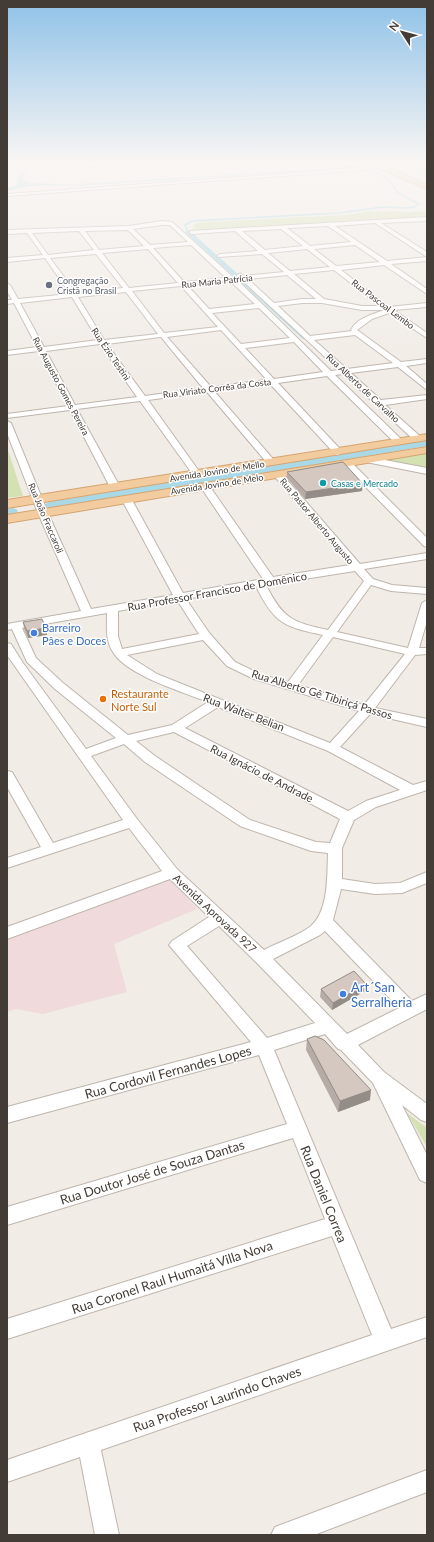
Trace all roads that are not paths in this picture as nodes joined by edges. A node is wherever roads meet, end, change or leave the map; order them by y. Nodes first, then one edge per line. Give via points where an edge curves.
1 (7, 232) edge
2 (29, 232) joint
3 (83, 232) edge
4 (133, 232) edge
5 (180, 232) edge
6 (193, 232) edge
7 (238, 232) edge
8 (288, 232) edge
9 (340, 232) edge
10 (391, 232) edge
11 (198, 236) dead end
12 (355, 243) junction
13 (193, 244) junction
14 (150, 248) junction
15 (309, 248) junction
16 (214, 251) dead end
17 (98, 252) junction
18 (263, 252) junction
19 (427, 255) edge
20 (47, 257) junction
21 (427, 259) edge
22 (7, 260) edge
23 (386, 264) junction
24 (337, 269) junction
25 (234, 270) dead end
26 (289, 274) junction
27 (238, 279) junction
28 (7, 285) edge
29 (182, 285) junction
30 (128, 290) junction
31 (427, 292) edge
32 (74, 295) junction
33 (16, 301) junction
34 (322, 301) junction
35 (7, 302) edge
36 (272, 305) junction
37 (427, 305) edge
38 (259, 306) junction
39 (388, 310) junction
40 (208, 311) junction
41 (224, 328) junction
42 (356, 333) junction
43 (163, 336) junction
44 (427, 336) edge
45 (309, 338) junction
46 (295, 340) junction
47 (102, 342) junction
48 (240, 346) junction
49 (40, 349) junction
50 (7, 352) edge
51 (427, 361) edge
52 (400, 365) junction
53 (345, 372) junction
54 (329, 374) junction
55 (272, 381) junction
56 (427, 388) edge
57 (209, 389) junction
58 (427, 397) edge
59 (141, 398) junction
60 (379, 403) junction
61 (71, 407) junction
62 (7, 416) edge
63 (7, 422) edge
64 (422, 438) edge
65 (399, 442) junction
66 (427, 450) edge
67 (338, 452) junction
68 (369, 460) junction
69 (271, 462) junction
70 (347, 463) junction
71 (427, 471) edge
72 (197, 474) junction
73 (278, 474) junction
74 (205, 486) junction
75 (115, 487) junction
76 (38, 500) junction
77 (127, 500) junction
78 (7, 504) edge
79 (44, 513) junction
80 (7, 519) edge
81 (427, 544) edge
82 (427, 556) edge
83 (356, 567) junction
84 (369, 581) junction
85 (265, 582) junction
86 (427, 591) edge
87 (180, 597) junction
88 (427, 603) edge
89 (113, 609) junction
90 (87, 613) junction
91 (12, 626) edge
92 (330, 634) junction
93 (206, 636) junction
94 (7, 646) edge
95 (427, 651) edge
96 (412, 652) junction
97 (119, 653) junction
98 (31, 660) junction
99 (12, 665) edge
100 (291, 687) junction
101 (217, 702) junction
102 (367, 710) junction
103 (103, 721) junction
104 (427, 724) edge
105 (176, 728) junction
106 (126, 740) junction
107 (332, 748) junction
108 (85, 754) junction
109 (7, 775) edge
110 (427, 785) edge
111 (410, 790) junction
112 (348, 817) junction
113 (132, 822) junction
114 (335, 848) junction
115 (49, 849) junction
116 (7, 864) edge
117 (172, 873) junction
118 (424, 882) edge
119 (335, 883) junction
120 (220, 918) junction
121 (325, 921) junction
122 (7, 933) edge
123 (262, 958) junction
124 (427, 1002) edge
125 (410, 1009) junction
126 (329, 1026) junction
127 (344, 1044) junction
128 (264, 1046) junction
129 (378, 1077) junction
130 (7, 1114) edge
131 (427, 1114) edge
132 (297, 1129) junction
133 (427, 1174) edge
134 (7, 1216) edge
135 (336, 1225) junction
136 (427, 1327) edge
137 (7, 1329) edge
138 (385, 1341) junction
139 (88, 1443) junction
140 (7, 1471) edge
141 (427, 1481) edge
142 (108, 1535) edge
143 (283, 1535) edge

1 - 2 street
2 - 20 street, Rua Ézio Testini
3 - 17 street
4 - 14 street
5 - 13 street
6 - 11 street
7 - 18 street
8 - 15 street, Rua Pascoal Lembo
9 - 12 street
10 - 19 street
12 - 15 street
12 - 23 street
13 - 14 street
13 - 27 street
14 - 17 street
14 - 29 street
15 - 18 street
15 - 24 street, Rua Pascoal Lembo
16 - 18 street via 222,258
17 - 20 street
17 - 30 street
18 - 26 street
20 - 22 street
20 - 32 street, Rua Ézio Testini
21 - 23 street, Rua Maria Patrícia
23 - 24 street, Rua Maria Patrícia
23 - 31 street
24 - 26 street, Rua Maria Patrícia
24 - 39 street, Rua Pascoal Lembo
25 - 27 street
26 - 27 street, Rua Maria Patrícia
26 - 34 street
27 - 29 street, Rua Maria Patrícia
27 - 36 street, Rua Alberto de Carvalho
27 - 38 street, Rua Alberto de Carvalho
28 - 33 street, Rua Augusto Gomes Pereira
29 - 30 street, Rua Maria Patrícia
29 - 40 street
30 - 32 street, Rua Maria Patrícia
30 - 43 street
32 - 33 street, Rua Maria Patrícia
32 - 47 street, Rua Ézio Testini
33 - 35 street, Rua Maria Patrícia
33 - 49 street, Rua Augusto Gomes Pereira
34 - 36 street
34 - 39 street
36 - 45 street, Rua Alberto de Carvalho
37 - 39 street
38 - 40 street
38 - 46 street, Rua Alberto de Carvalho
39 - 42 street via 356,326
39 - 44 street, Rua Pascoal Lembo
40 - 41 street
41 - 43 street
41 - 48 street
42 - 45 street
42 - 52 street
43 - 47 street
43 - 57 street
45 - 53 street, Rua Alberto de Carvalho
46 - 48 street
46 - 54 street, Rua Alberto de Carvalho
47 - 49 street
47 - 59 street, Rua Ézio Testini
48 - 55 street
49 - 50 street
49 - 61 street, Rua Augusto Gomes Pereira
51 - 52 street, Rua Viriato Corrêa da Costa
52 - 53 street, Rua Viriato Corrêa da Costa
52 - 56 street
53 - 54 street, Rua Viriato Corrêa da Costa
53 - 60 street, Rua Alberto de Carvalho
54 - 55 street, Rua Viriato Corrêa da Costa
54 - 65 street, Rua Alberto de Carvalho
55 - 57 street, Rua Viriato Corrêa da Costa
55 - 67 street
57 - 59 street, Rua Viriato Corrêa da Costa
57 - 69 street
58 - 60 street
59 - 61 street, Rua Viriato Corrêa da Costa
59 - 72 street, Rua Ézio Testini
60 - 64 street, Rua Alberto de Carvalho
61 - 62 street, Rua Viriato Corrêa da Costa
61 - 75 street, Rua Augusto Gomes Pereira
63 - 76 street, Rua João Fraccaroli
64 - 65 main road, Avenida Jovino de Mello
65 - 67 main road, Avenida Jovino de Mello
66 - 68 main road, Avenida Jovino de Melo
67 - 69 main road, Avenida Jovino de Mello
68 - 70 main road, Avenida Jovino de Melo
68 - 71 street
69 - 72 main road, Avenida Jovino de Mello
70 - 73 main road, Avenida Jovino de Melo
70 - 81 street
72 - 75 main road, Avenida Jovino de Mello
73 - 74 main road, Avenida Jovino de Melo
73 - 83 street, Rua Pastor Alberto Augusto
74 - 77 main road, Avenida Jovino de Melo
74 - 85 street
75 - 76 main road, Avenida Jovino de Mello
76 - 78 main road, Avenida Jovino de Mello
76 - 79 street, Rua João Fraccaroli
77 - 79 main road, Avenida Jovino de Melo
77 - 87 street
79 - 80 main road, Avenida Jovino de Melo
79 - 90 street, Rua João Fraccaroli
82 - 83 street, Rua Professor Francisco de Domênico
83 - 84 street, Rua Pastor Alberto Augusto
83 - 85 street, Rua Professor Francisco de Domênico
84 - 86 street via 391,588
84 - 92 street
85 - 87 street, Rua Professor Francisco de Domênico
85 - 92 street via 273,608 282,618 297,626
87 - 89 street, Rua Professor Francisco de Domênico
87 - 93 street, Rua Alberto Gê Tibiriçá Passos
88 - 96 street
89 - 90 street, Rua Professor Francisco de Domênico
89 - 97 street via 114,646
90 - 91 street, Rua Professor Francisco de Domênico
91 - 98 street
92 - 96 street
92 - 100 street
93 - 97 street
93 - 100 street, Rua Alberto Gê Tibiriçá Passos via 231,664 258,677
94 - 99 street, Avenida Aprovada 927
95 - 96 street
96 - 102 street
97 - 101 street, Rua Walter Belian via 121,657 153,676
98 - 99 street
98 - 103 street
99 - 108 street, Avenida Aprovada 927
100 - 102 street, Rua Alberto Gê Tibiriçá Passos
101 - 105 street
101 - 107 street, Rua Walter Belian
102 - 104 street, Rua Alberto Gê Tibiriçá Passos
102 - 107 street
103 - 106 street
103 - 108 street via 105,737
105 - 106 street
105 - 112 street, Rua Ignácio de Andrade
106 - 108 street
106 - 114 street via 245,823 316,847
107 - 111 street, Rua Walter Belian
108 - 113 street, Avenida Aprovada 927
109 - 115 street
110 - 111 street
111 - 112 street via 371,804
112 - 114 street
113 - 115 street
113 - 117 street, Avenida Aprovada 927
114 - 119 street
115 - 116 street
117 - 120 street, Avenida Aprovada 927
117 - 122 street
118 - 119 street via 402,888 375,889
119 - 121 street
120 - 123 street, Avenida Aprovada 927
120 - 128 street, Rua Daniel Correa via 177,945
121 - 123 street via 315,931
121 - 125 street
123 - 126 street, Avenida Aprovada 927
124 - 125 street
125 - 127 street
126 - 127 street, Avenida Aprovada 927
126 - 128 street, Rua Cordovil Fernandes Lopes
127 - 129 street, Avenida Aprovada 927
128 - 130 street, Rua Cordovil Fernandes Lopes
128 - 132 street, Rua Daniel Correa
129 - 131 street, Avenida Aprovada 927
129 - 133 street
132 - 134 street, Rua Doutor José de Souza Dantas
132 - 135 street, Rua Daniel Correa
135 - 137 street, Rua Coronel Raul Humaitá Villa Nova
135 - 138 street, Rua Daniel Correa
136 - 138 street, Rua Professor Laurindo Chaves
138 - 139 street, Rua Professor Laurindo Chaves
139 - 140 street, Rua Professor Laurindo Chaves
139 - 142 street
141 - 143 street

